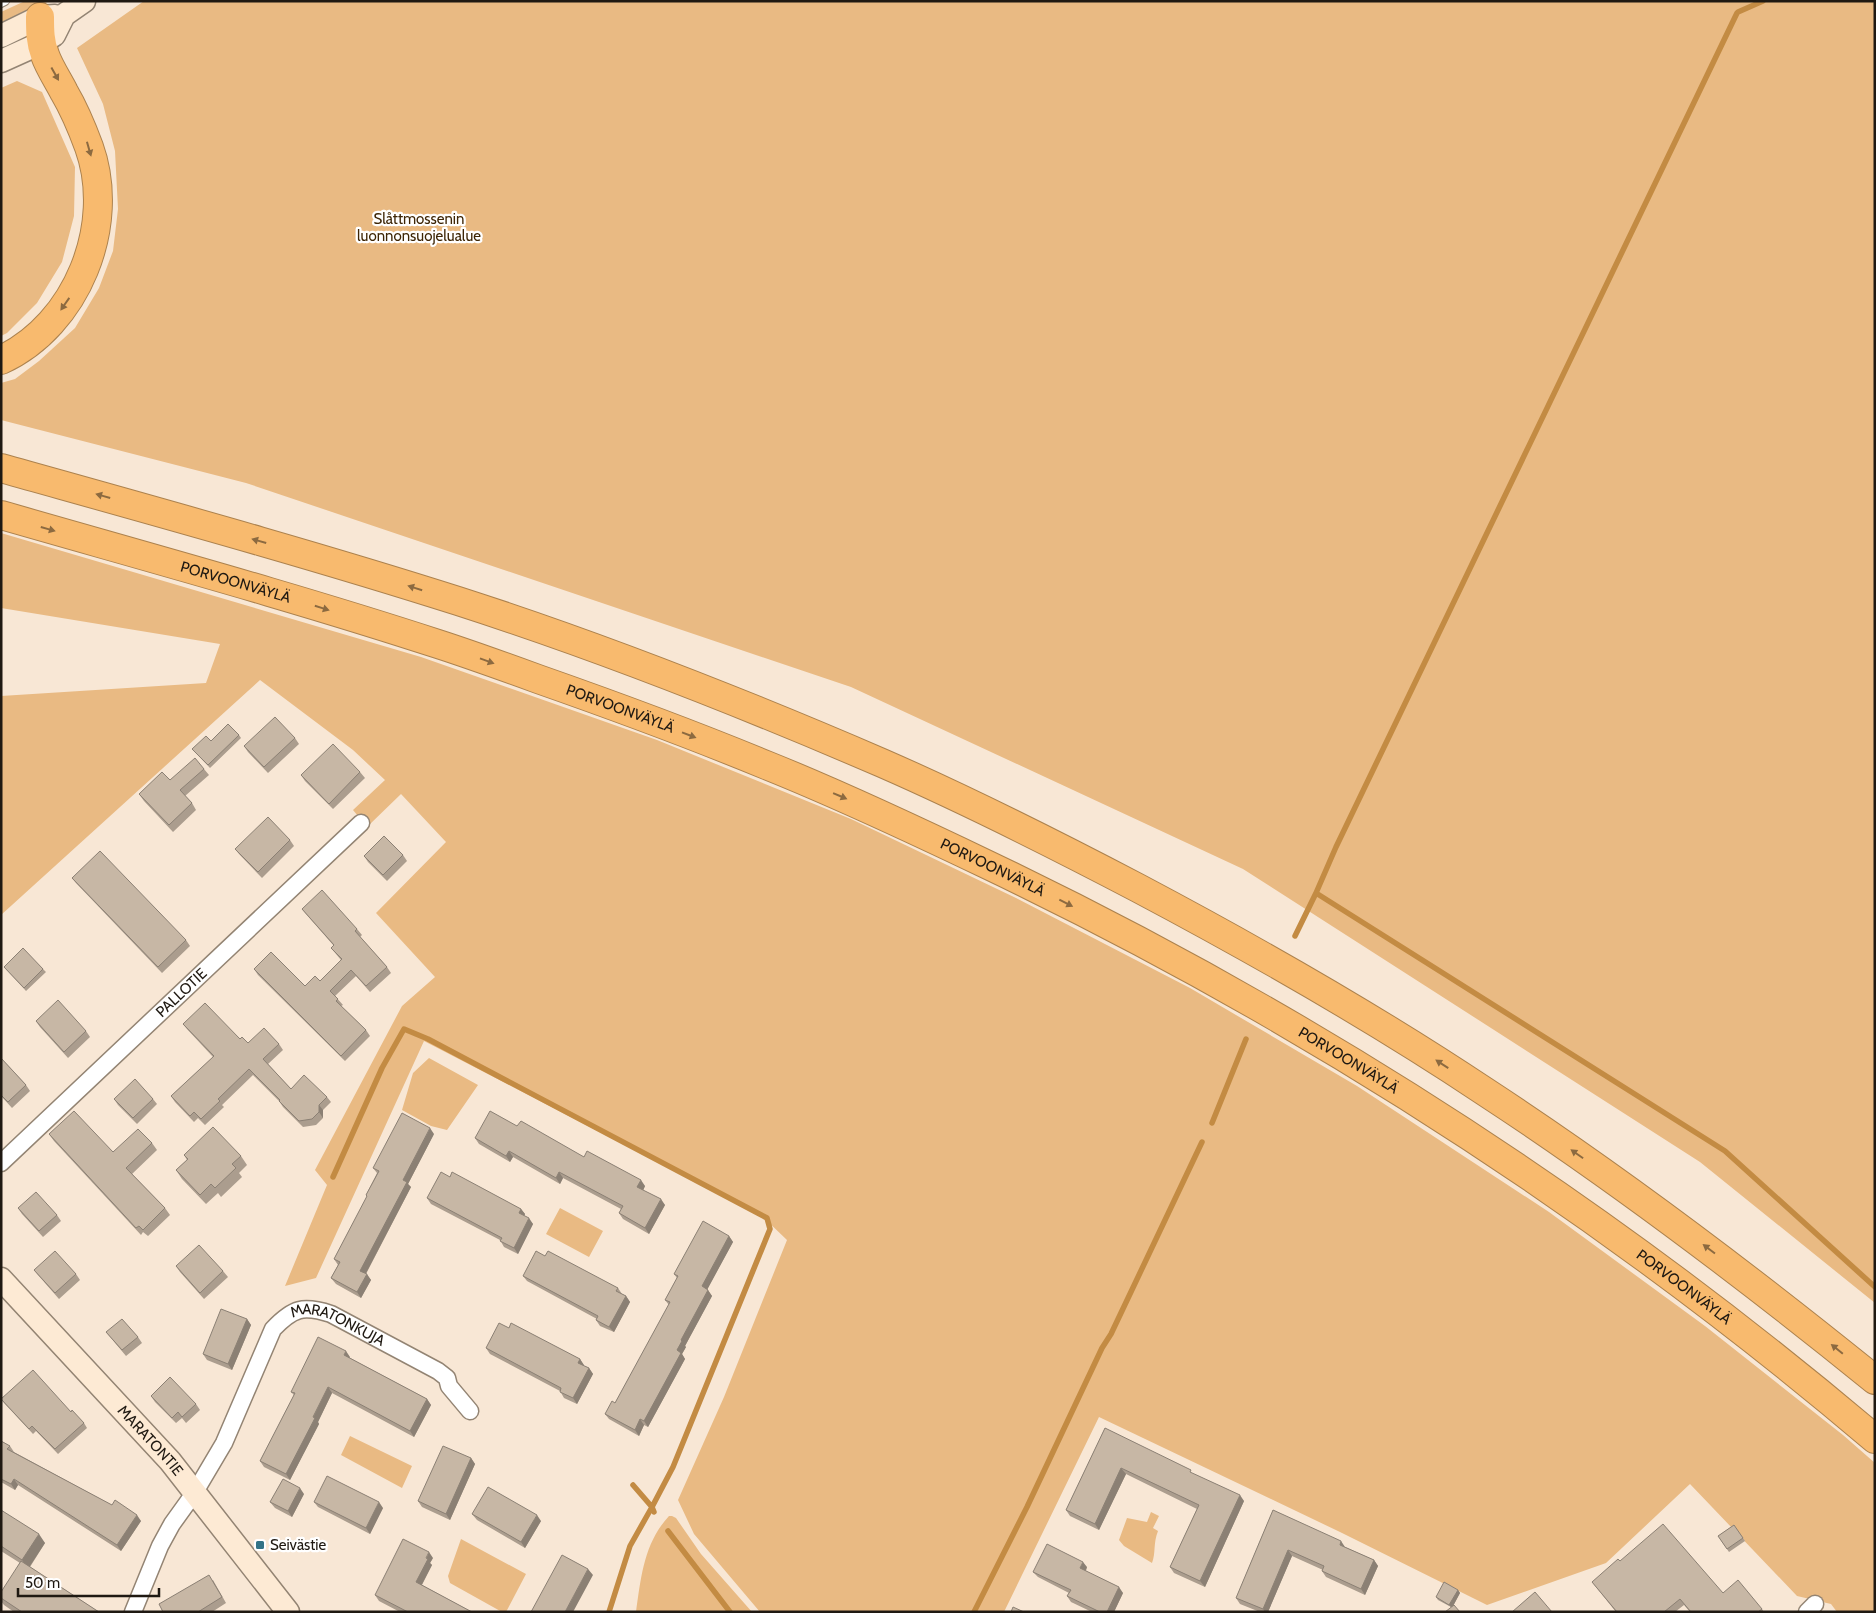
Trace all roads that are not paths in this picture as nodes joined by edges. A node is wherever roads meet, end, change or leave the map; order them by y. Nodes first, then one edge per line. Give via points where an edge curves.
1 (5, 1) edge
2 (84, 1) edge
3 (1, 3) edge
4 (49, 25) junction
5 (1, 36) edge
6 (1, 61) edge
7 (1, 360) edge
8 (1, 468) edge
9 (1, 515) edge
10 (361, 822) dead end
11 (1, 1163) edge
12 (1, 1279) edge
13 (1875, 1380) edge
14 (470, 1411) dead end
15 (1875, 1439) edge
16 (195, 1492) junction
17 (133, 1612) edge
18 (288, 1612) edge

1 - 3 lane
2 - 4 main road
4 - 5 main road
4 - 6 main road
4 -> 7 highway via 45,56 71,104 90,150 96,177 95,235 88,261 65,305 28,345
13 -> 8 highway via 1704,1246 1485,1091 1323,989 1058,846 824,739 562,637 339,564
9 -> 15 highway, PORVOONVÄYLÄ via 442,645 636,714 847,800 1046,893 1297,1029 1489,1150 1612,1234
10 - 11 street, PALLOTIE
12 - 16 main road, MARATONTIE
14 - 16 street, MARATONKUJA via 449,1386 448,1378 438,1371 331,1314 305,1308 283,1318 273,1329 224,1444
16 - 17 street, MARATONKUJA via 160,1546
16 - 18 main road, MARATONTIE

